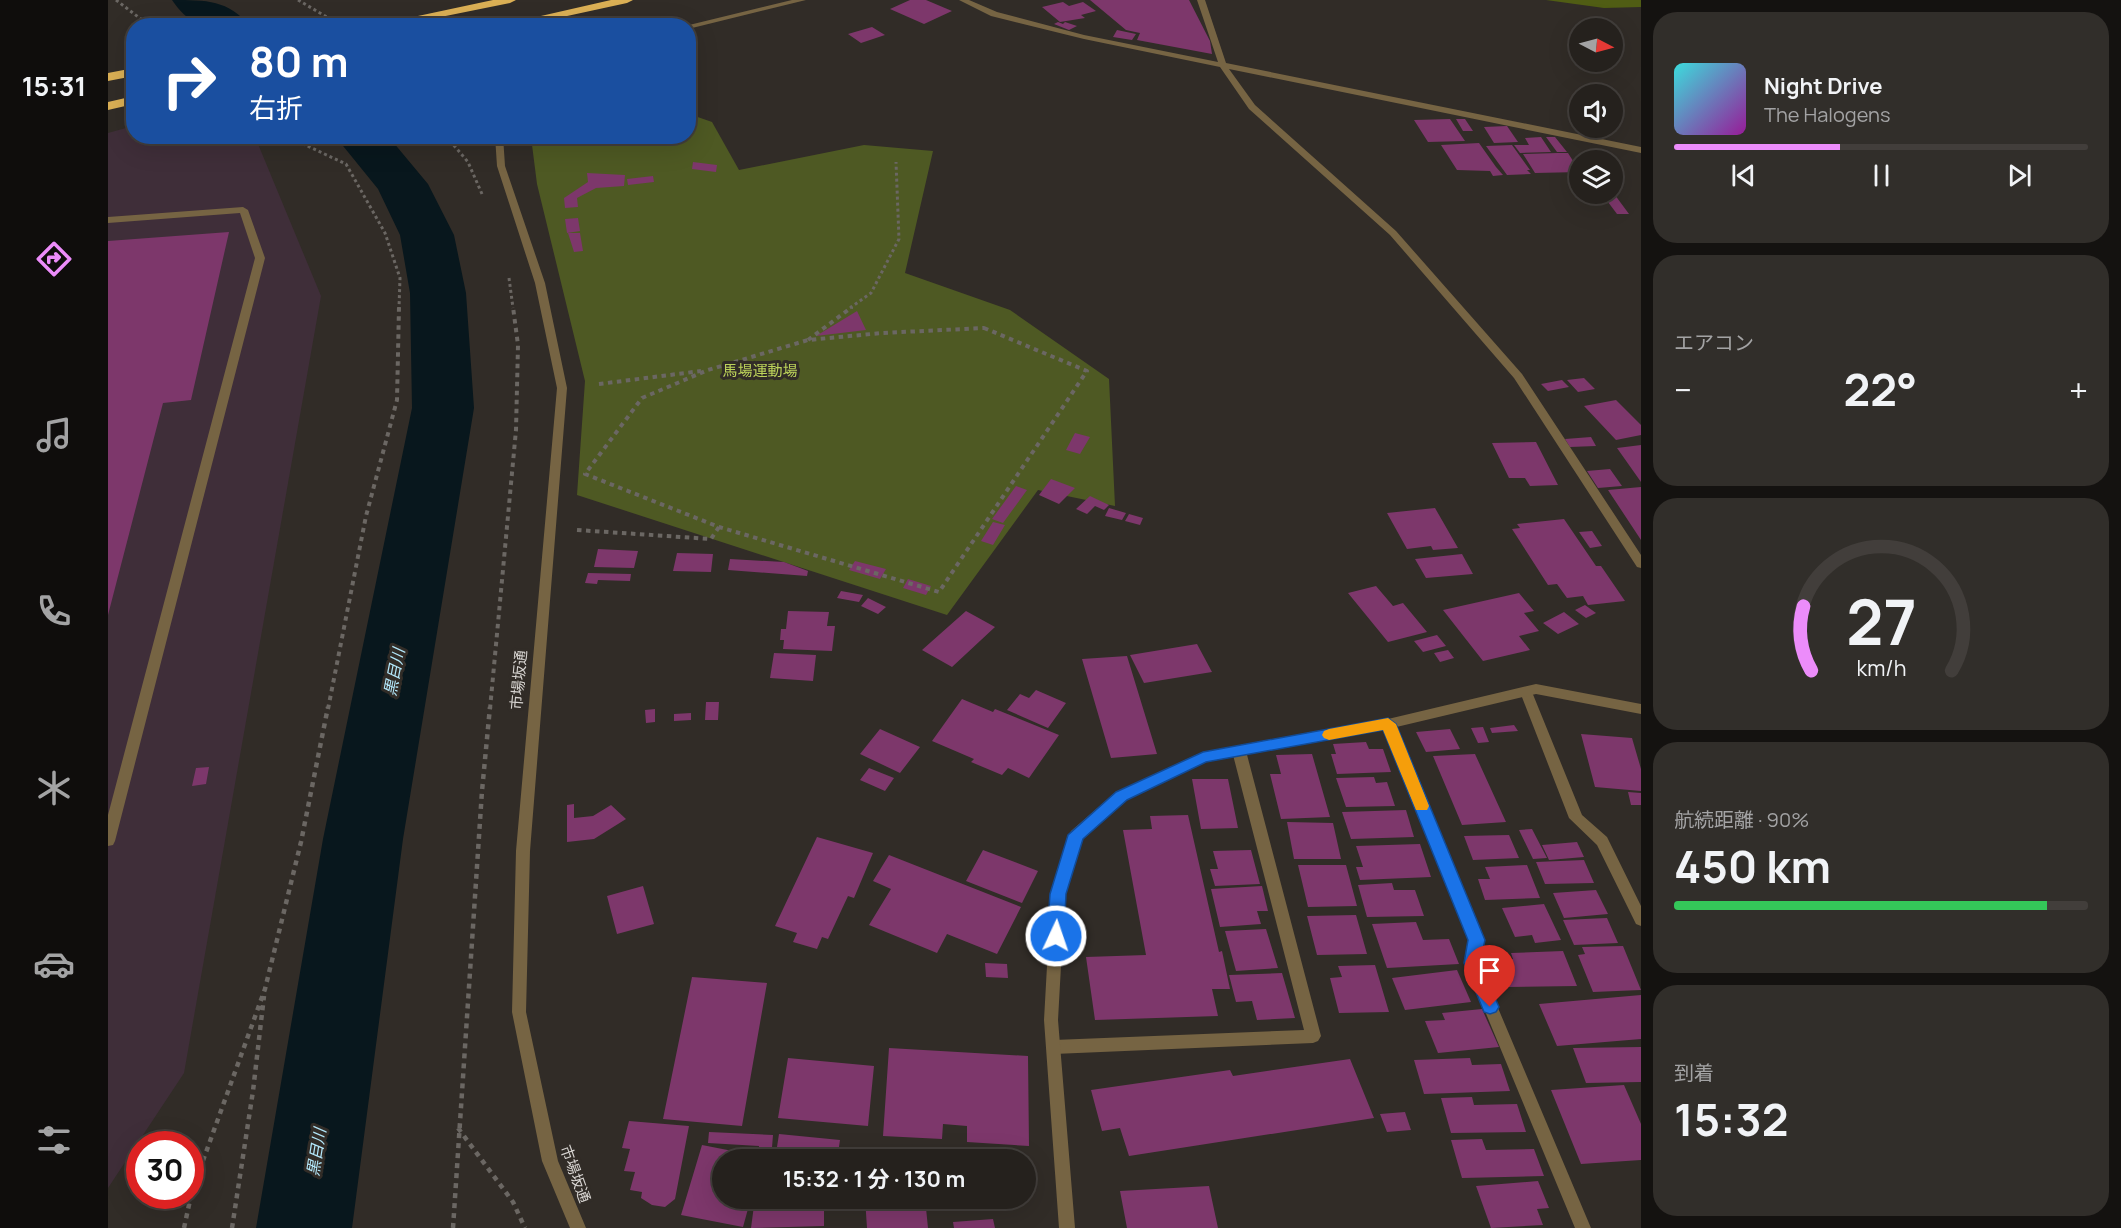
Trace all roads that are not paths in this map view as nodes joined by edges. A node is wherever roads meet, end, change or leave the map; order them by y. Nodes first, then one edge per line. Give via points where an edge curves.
1 (510, 0) edge
2 (627, 0) edge
3 (802, 0) edge
4 (963, 0) edge
5 (1201, 0) edge
6 (417, 18) edge
7 (540, 18) edge
8 (696, 25) edge
9 (1223, 66) junction
10 (126, 74) edge
11 (108, 77) edge
12 (126, 102) edge
13 (108, 106) edge
14 (500, 144) edge
15 (1641, 150) edge
16 (108, 220) edge
17 (1641, 564) edge
18 (1526, 692) junction
19 (1641, 709) edge
20 (1388, 724) junction
21 (1239, 751) junction
22 (108, 841) edge
23 (1641, 920) edge
24 (1054, 1047) junction
25 (578, 1228) edge
26 (1067, 1228) edge
27 (1583, 1228) edge

1 - 6 highway
2 - 7 highway
3 - 8 street
4 - 9 street via 994,14 1072,34
5 - 9 street
9 - 15 street
9 - 17 street via 1252,107 1393,233 1518,376
10 - 11 highway
12 - 13 highway
14 - 25 street, 市場坂通 via 501,166 540,283 562,388 523,851 519,1012 550,1161
16 - 22 street via 243,210 260,258
18 - 19 street via 1536,689
18 - 20 street
18 - 23 street via 1576,818 1602,841
20 - 21 street
20 - 27 street via 1477,940 1472,963
21 - 24 street via 1203,757 1121,796 1076,835 1058,894 1051,1020
21 - 24 street via 1313,1036
24 - 26 street

